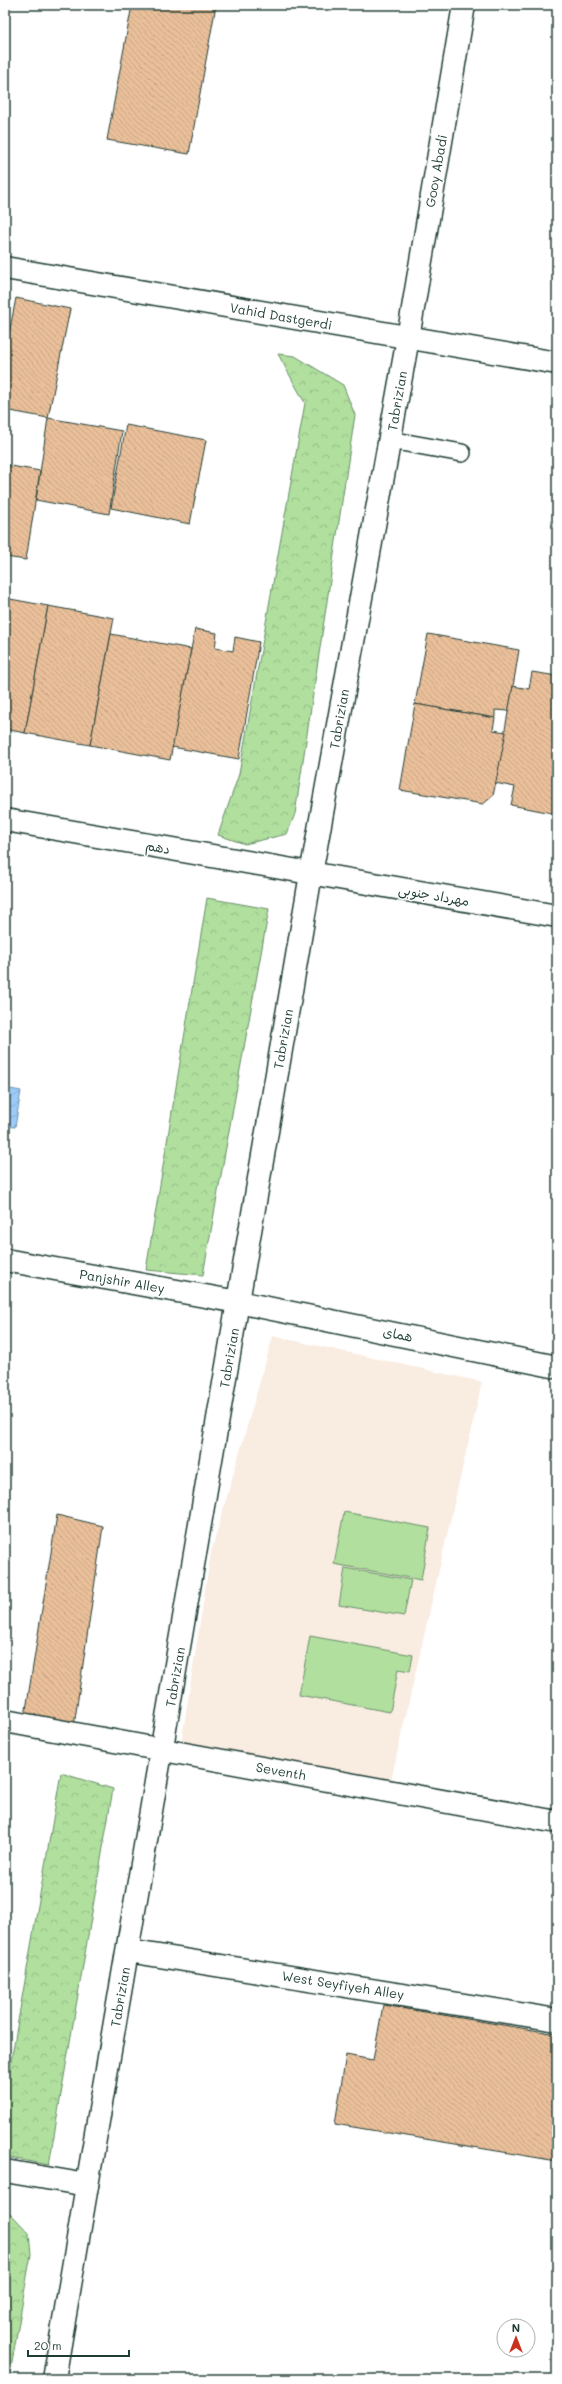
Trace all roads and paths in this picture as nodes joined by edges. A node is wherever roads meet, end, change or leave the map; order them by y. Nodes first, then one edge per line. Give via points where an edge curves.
1 (464, 5) edge
2 (5, 268) edge
3 (408, 338) junction
4 (557, 363) edge
5 (390, 440) junction
6 (462, 453) dead end
7 (5, 820) edge
8 (311, 874) junction
9 (557, 916) edge
10 (5, 1260) edge
11 (238, 1302) junction
12 (557, 1367) edge
13 (5, 1721) edge
14 (162, 1749) junction
15 (557, 1822) edge
16 (128, 1951) junction
17 (557, 2020) edge
18 (5, 2171) edge
19 (87, 2184) junction
20 (54, 2379) edge

1 - 3 street, Gooy Abadi
2 - 3 street, Vahid Dastgerdi
3 - 4 street, Vahid Dastgerdi
3 - 5 street, Tabrizian
5 - 6 lane
5 - 8 street, Tabrizian
7 - 8 street, دهم
8 - 9 street, مهرداد جنوبی
8 - 11 street, Tabrizian
10 - 11 street, Panjshir Alley
11 - 12 street, همای
11 - 14 street, Tabrizian
13 - 14 street, Seventh
14 - 15 street, Seventh
14 - 16 street, Tabrizian
16 - 17 street, West Seyfiyeh Alley
16 - 19 street, Tabrizian
18 - 19 street
19 - 20 street, Tabrizian

